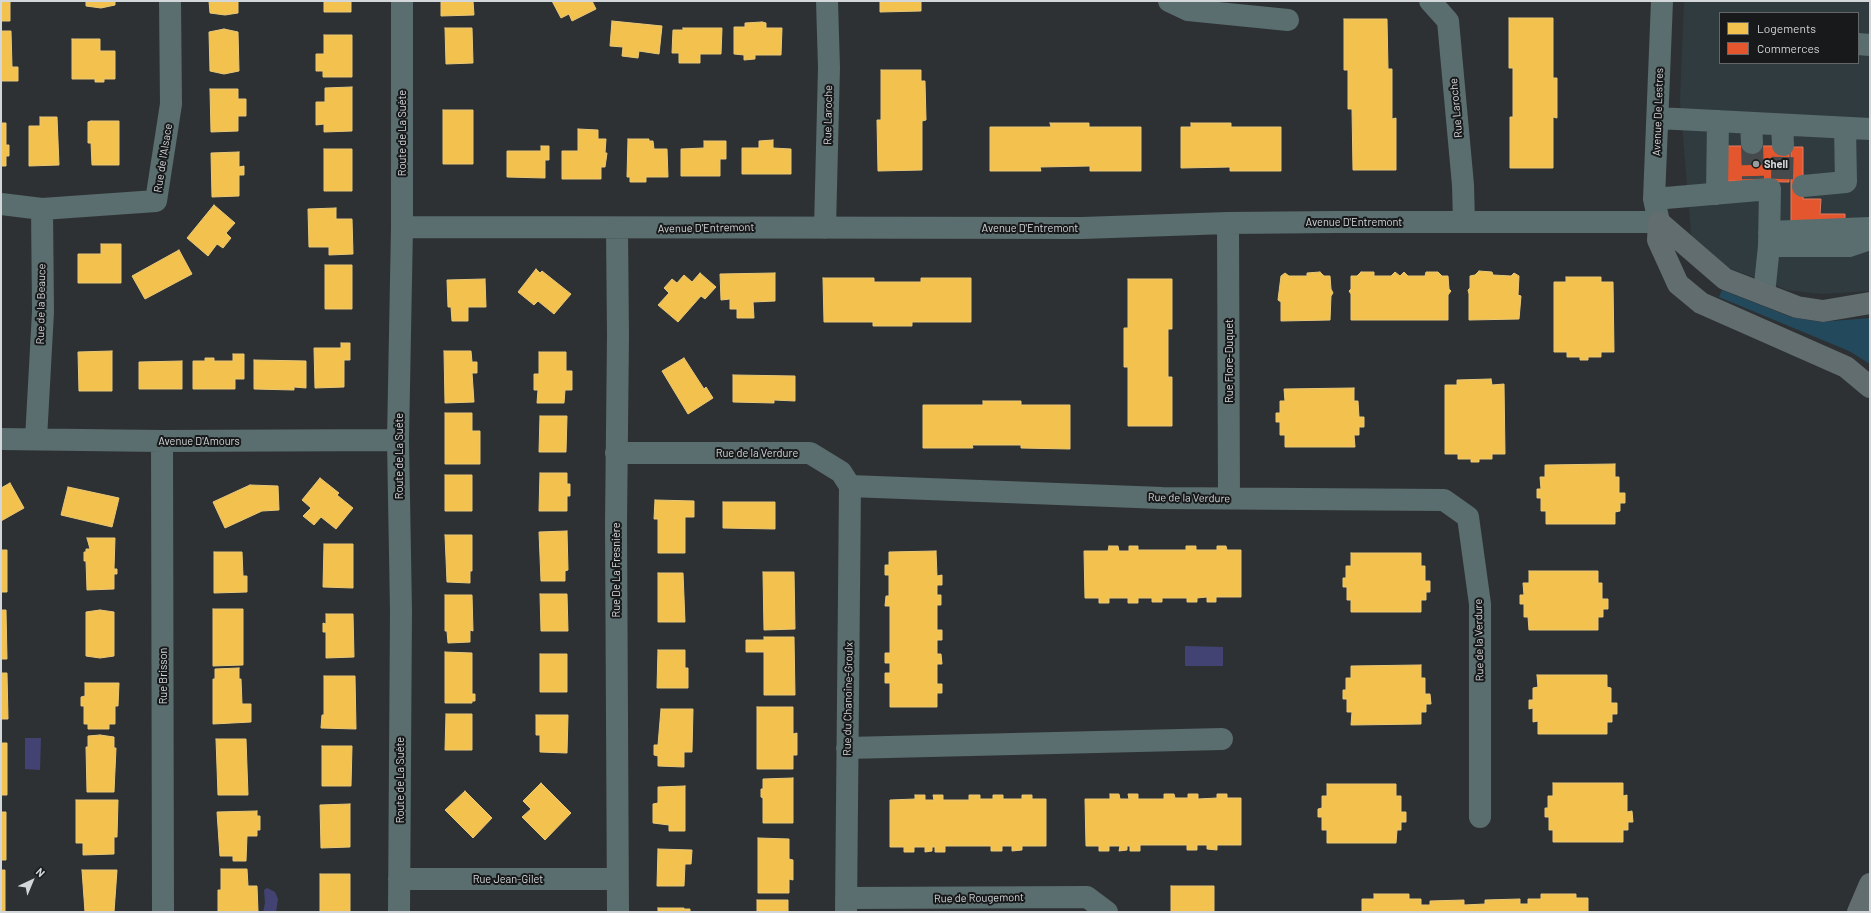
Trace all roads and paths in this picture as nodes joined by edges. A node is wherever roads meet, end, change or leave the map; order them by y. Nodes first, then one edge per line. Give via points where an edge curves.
1 (170, 1) edge
2 (402, 1) edge
3 (827, 1) edge
4 (1169, 1) edge
5 (1430, 1) edge
6 (1662, 1) edge
7 (1288, 20) dead end
8 (1859, 44) edge
9 (1870, 44) edge
10 (1658, 118) junction
11 (1718, 121) junction
12 (1845, 128) junction
13 (1870, 129) edge
14 (1776, 185) junction
15 (1717, 194) junction
16 (1654, 200) junction
17 (1, 204) edge
18 (42, 209) junction
19 (1464, 222) junction
20 (1659, 222) junction
21 (1228, 223) junction
22 (402, 227) junction
23 (617, 228) junction
24 (825, 228) junction
25 (1870, 228) edge
26 (1769, 239) junction
27 (1870, 239) edge
28 (1764, 294) junction
29 (1870, 303) edge
30 (1870, 387) edge
31 (1, 438) edge
32 (36, 439) junction
33 (398, 440) junction
34 (162, 441) junction
35 (616, 453) junction
36 (850, 486) junction
37 (1228, 498) junction
38 (1222, 739) dead end
39 (847, 748) junction
40 (1480, 818) dead end
41 (399, 879) junction
42 (617, 879) junction
43 (1870, 884) edge
44 (846, 905) edge
45 (163, 912) edge
46 (399, 912) edge
47 (618, 912) edge
48 (1107, 912) edge
49 (1858, 912) edge

1 - 18 street, Rue de l'Alsace via 171,104 156,201
2 - 22 street, Route de La Suète
3 - 24 street, Rue Laroche via 829,68
4 - 7 street via 1188,10
5 - 19 street, Rue Laroche via 1448,21
6 - 10 street, Avenue De Lestres
8 - 9 street
10 - 11 street
10 - 16 street, Avenue De Lestres
11 - 12 street via 1752,133 1782,135
11 - 15 street
12 - 13 street
12 - 14 street via 1846,182
14 - 15 street
14 - 26 street
15 - 16 street
16 - 20 street, Avenue De Lestres
17 - 18 street
18 - 32 street, Rue de la Beauce via 43,312
19 - 20 street, Avenue D'Entremont
19 - 21 street, Avenue D'Entremont
20 - 28 highway via 1725,279
20 - 30 highway via 1658,240 1678,284 1701,303 1846,367
21 - 24 street, Avenue D'Entremont via 1082,228
21 - 37 street, Rue Flore-Duquet
22 - 23 street, Avenue D'Entremont
22 - 33 street, Route de La Suète
23 - 24 street, Avenue D'Entremont
23 - 35 street, Rue De La Fresnière
25 - 26 street
26 - 27 street via 1849,246
26 - 28 street
28 - 29 highway via 1797,307 1823,311
31 - 32 street, Avenue D'Amours
32 - 34 street, Avenue D'Amours
33 - 34 street, Avenue D'Amours
33 - 41 street, Route de La Suète via 401,612
34 - 45 street, Rue Brisson
35 - 36 street, Rue de la Verdure via 810,453 841,472
35 - 42 street, Rue De La Fresnière
36 - 37 street, Rue de la Verdure via 1162,498
36 - 39 street, Rue du Chanoine-Groulx
37 - 40 street, Rue de la Verdure via 1444,500 1468,517 1480,604
38 - 39 street
39 - 44 street, Rue du Chanoine-Groulx
41 - 42 street, Rue Jean-Gilet
41 - 46 street, Route de La Suète
42 - 47 street, Rue De La Fresnière
43 - 49 highway
44 - 48 street, Rue de Rougemont via 1086,897

